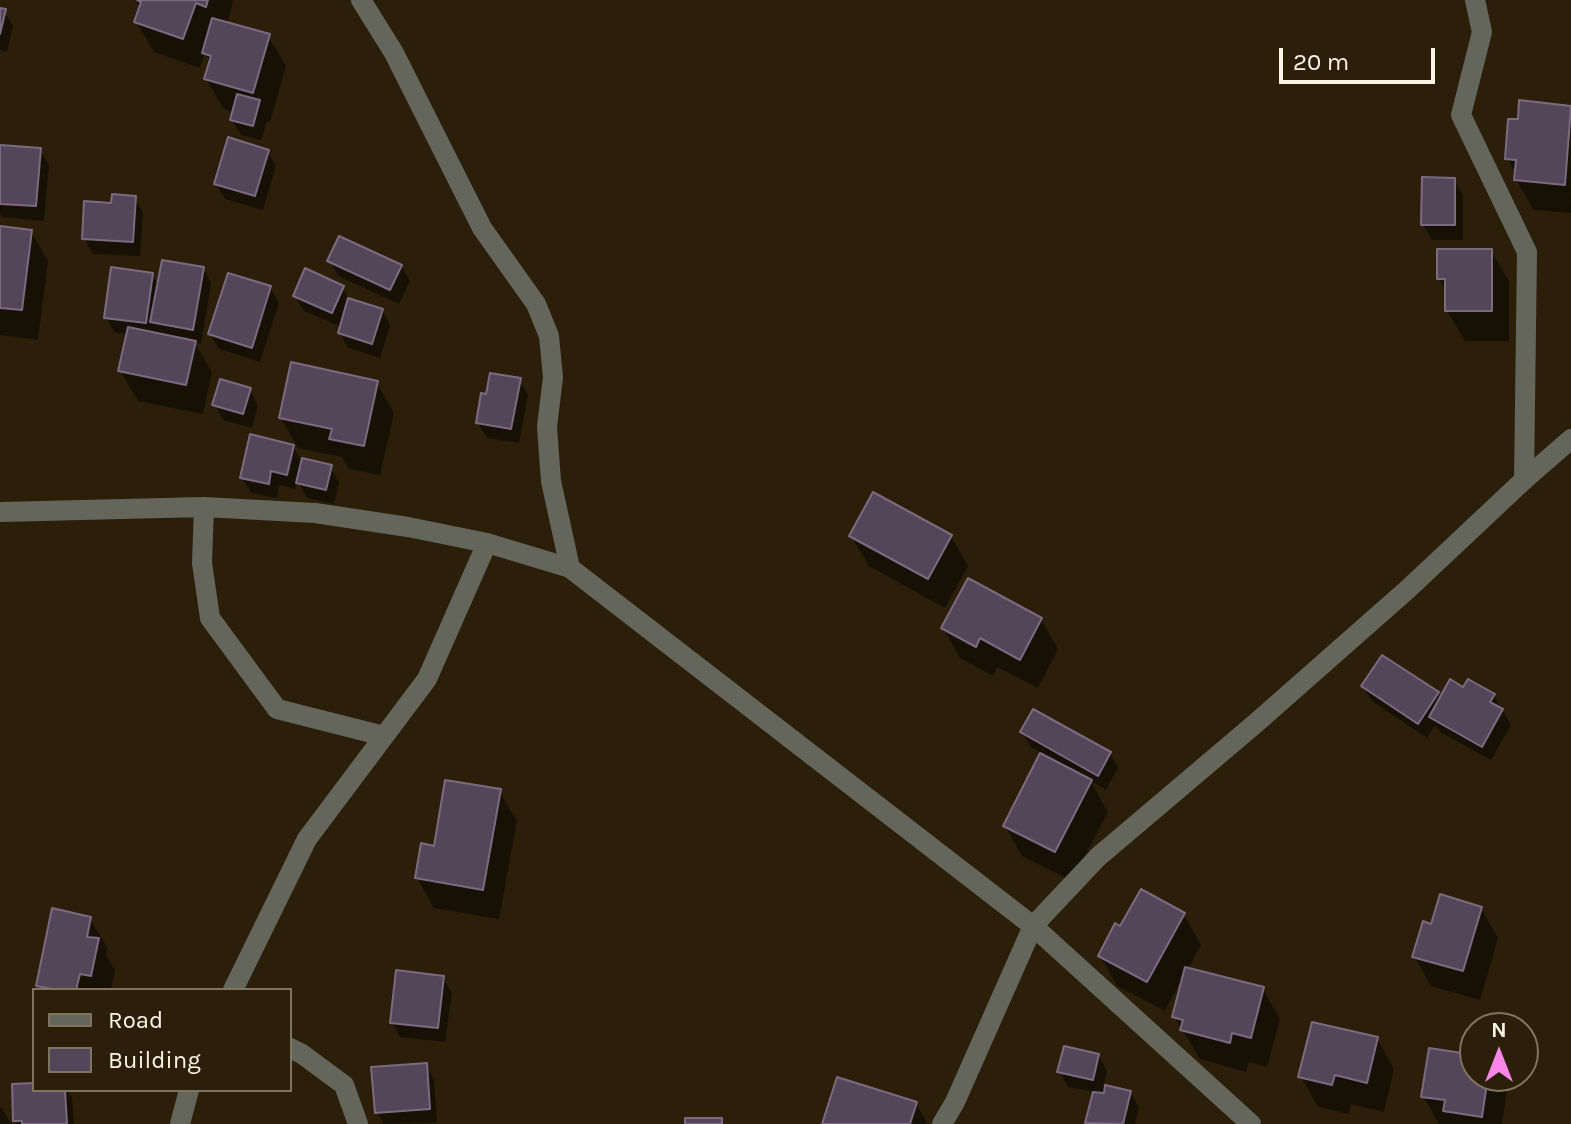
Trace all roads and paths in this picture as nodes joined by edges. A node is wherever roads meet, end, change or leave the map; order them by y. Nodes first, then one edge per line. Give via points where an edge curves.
1 (361, 0) edge
2 (1475, 0) edge
3 (1571, 439) edge
4 (1524, 480) junction
5 (204, 507) junction
6 (0, 512) edge
7 (487, 543) junction
8 (570, 568) junction
9 (384, 736) junction
10 (1033, 926) junction
11 (234, 988) edge
12 (292, 1049) edge
13 (188, 1092) edge
14 (180, 1124) edge
15 (358, 1124) edge
16 (942, 1124) edge
17 (1251, 1124) edge

1 - 8 street via 394,53 482,228 536,304 549,336 551,481
2 - 4 street via 1482,32 1461,115 1527,252
3 - 4 street
4 - 10 street via 1315,672 1098,857
5 - 6 street
5 - 7 street via 315,513
5 - 9 street via 202,563 210,618 277,709
7 - 8 street
7 - 9 street via 427,679
8 - 10 street
9 - 11 street via 307,839
10 - 16 street
10 - 17 street
12 - 15 street via 344,1085
13 - 14 street

